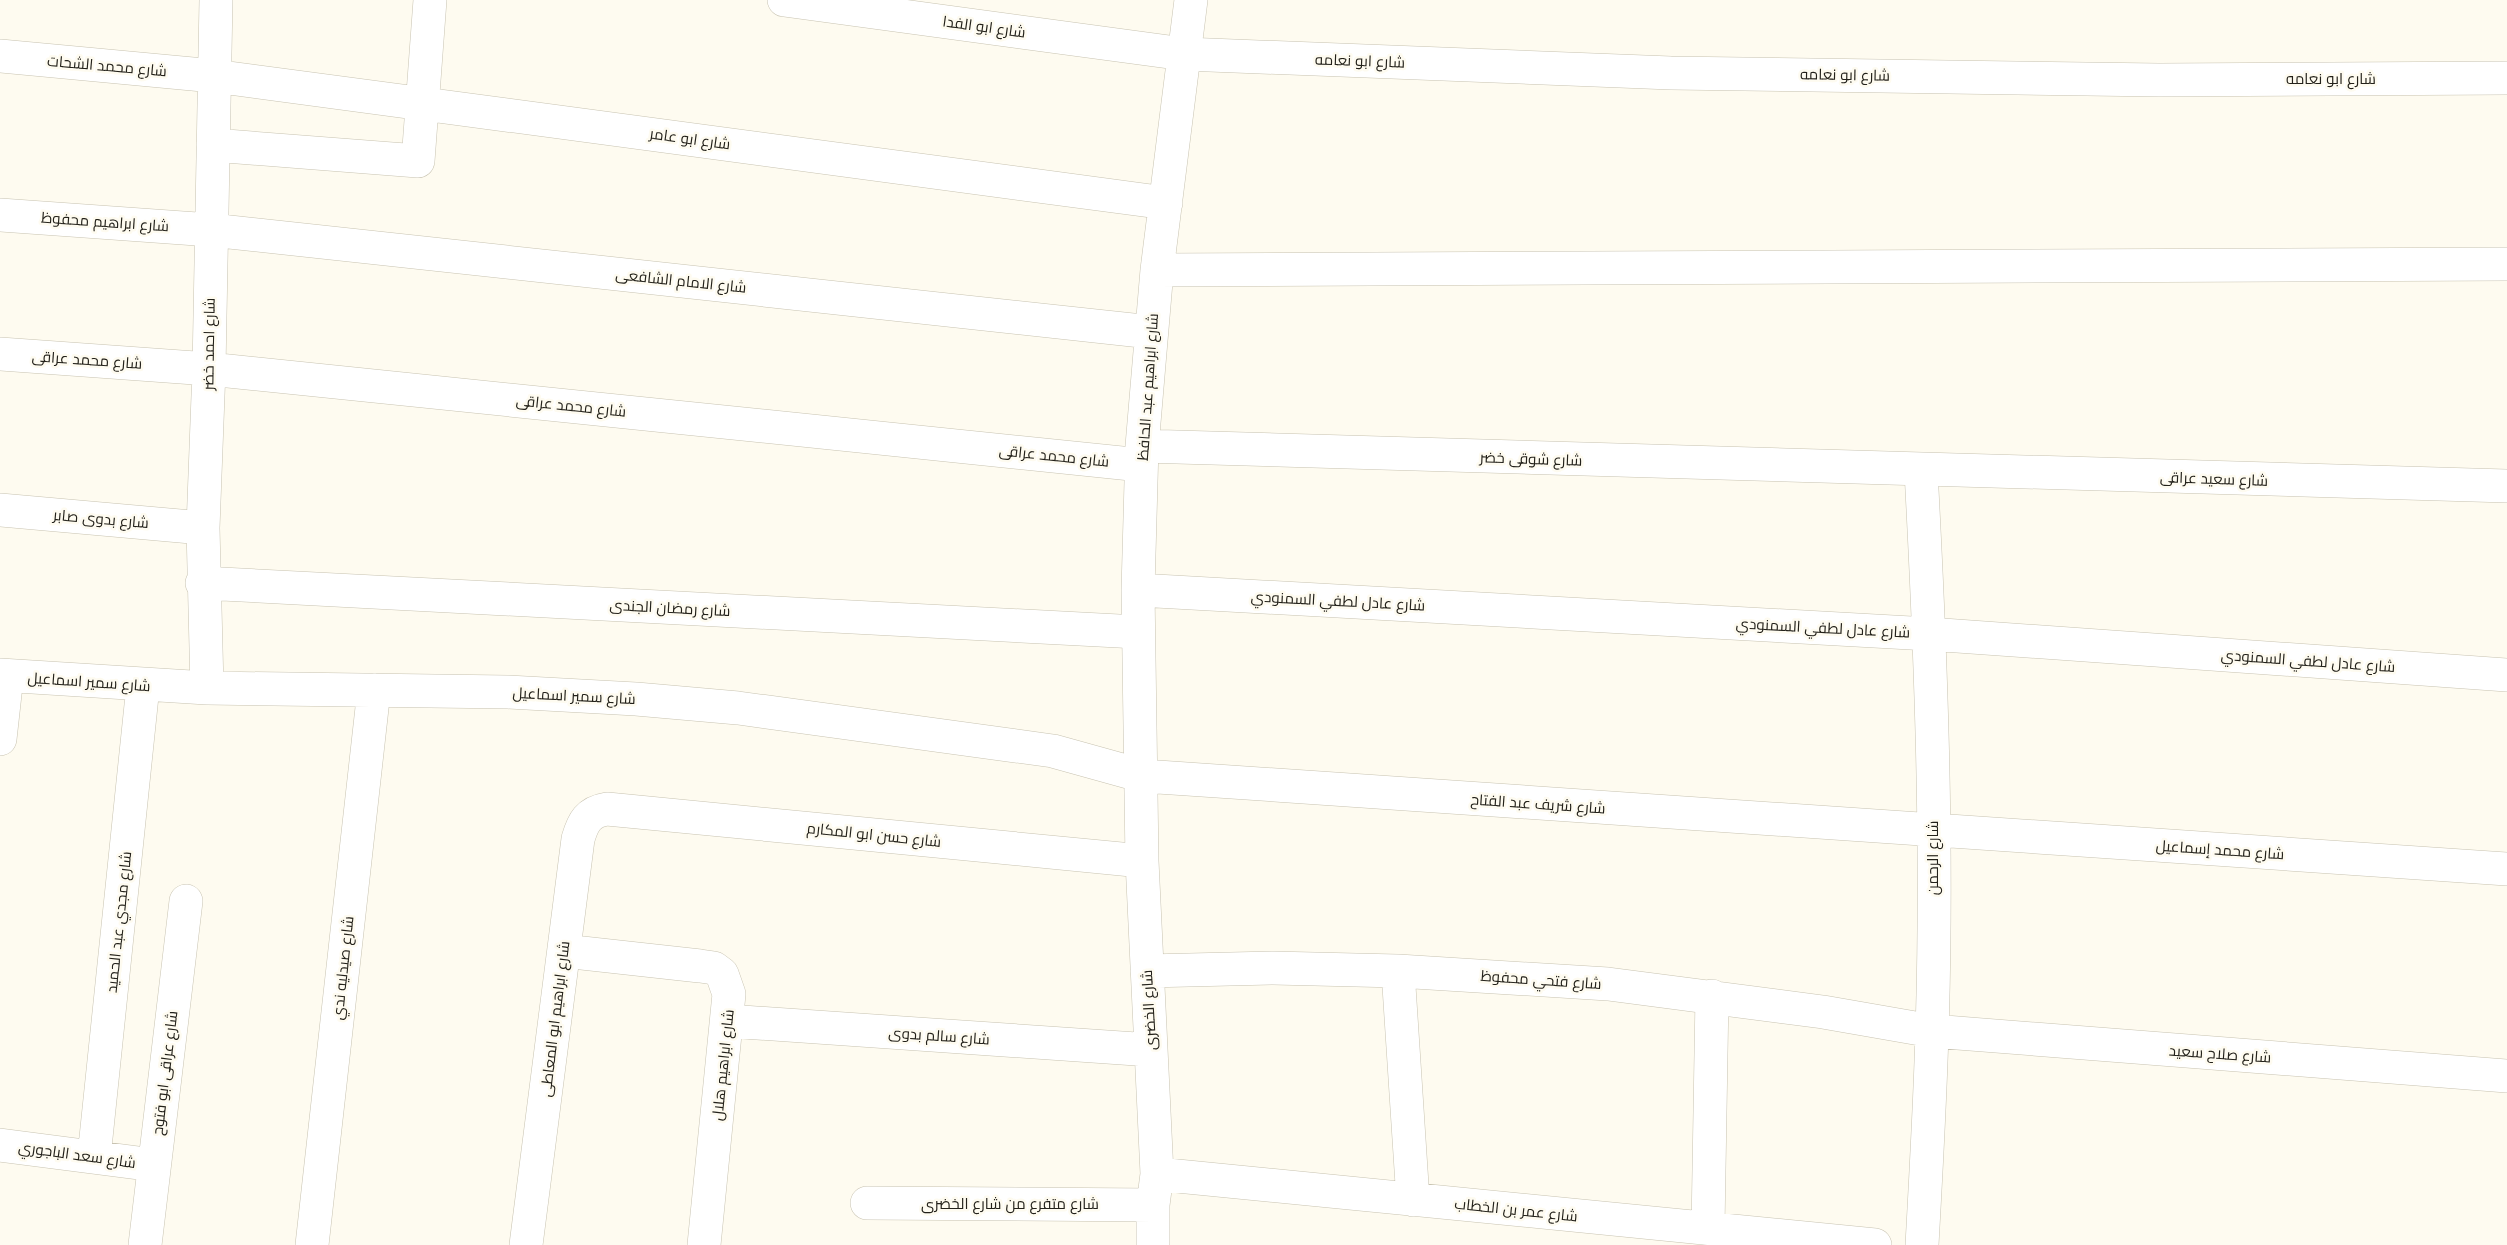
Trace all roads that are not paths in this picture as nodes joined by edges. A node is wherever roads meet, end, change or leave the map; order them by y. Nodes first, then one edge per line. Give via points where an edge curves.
1 (216, 0) edge
2 (430, 0) edge
3 (784, 0) edge
4 (1191, 0) edge
5 (1184, 54) junction
6 (0, 56) edge
7 (214, 76) junction
8 (2507, 78) edge
9 (422, 103) junction
10 (213, 145) junction
11 (1166, 203) junction
12 (0, 215) edge
13 (211, 230) junction
14 (2507, 264) edge
15 (1157, 270) junction
16 (1151, 333) junction
17 (0, 354) edge
18 (209, 369) junction
19 (1142, 456) junction
20 (1921, 471) junction
21 (2507, 486) edge
22 (0, 510) edge
23 (202, 528) junction
24 (202, 583) junction
25 (1138, 590) junction
26 (1138, 632) junction
27 (1929, 634) junction
28 (2507, 675) edge
29 (3, 676) edge
30 (143, 686) junction
31 (207, 688) junction
32 (374, 690) junction
33 (0, 739) edge
34 (1143, 776) junction
35 (607, 809) joint
36 (1934, 832) junction
37 (1142, 861) junction
38 (2507, 869) edge
39 (186, 901) dead end
40 (564, 951) junction
41 (1147, 971) junction
42 (1398, 971) junction
43 (1712, 996) junction
44 (728, 1021) junction
45 (1932, 1031) junction
46 (1151, 1050) junction
47 (2507, 1076) edge
48 (0, 1145) edge
49 (94, 1157) junction
50 (154, 1165) junction
51 (1155, 1190) junction
52 (1413, 1200) junction
53 (867, 1203) dead end
54 (1708, 1228) junction
55 (145, 1245) edge
56 (312, 1245) edge
57 (526, 1245) edge
58 (704, 1245) edge
59 (1153, 1245) edge
60 (1875, 1245) edge
61 (1922, 1245) edge

1 - 7 street, شارع احمد خضر
2 - 9 street
3 - 5 street, شارع ابو الفدا
4 - 5 street, شارع ابراهيم عبد الحافظ
5 - 8 street, شارع ابو نعامه via 1695,73 2158,80
5 - 11 street, شارع ابراهيم عبد الحافظ
6 - 7 street, شارع محمد الشحات
7 - 9 street, شارع ابو عامر
7 - 10 street, شارع احمد خضر
9 - 10 street via 418,161
9 - 11 street, شارع ابو عامر
10 - 13 street, شارع احمد خضر
11 - 15 street, شارع ابراهيم عبد الحافظ
12 - 13 street, شارع ابراهيم محفوظ
13 - 16 street, شارع الامام الشافعى
13 - 18 street, شارع احمد خضر
14 - 15 street
15 - 16 street, شارع ابراهيم عبد الحافظ
16 - 19 street, شارع ابراهيم عبد الحافظ
17 - 18 street, شارع محمد عراقى
18 - 19 street, شارع محمد عراقى
18 - 23 street, شارع احمد خضر
19 - 20 street, شارع شوقى خضر
19 - 25 street, شارع ابراهيم عبد الحافظ
20 - 21 street, شارع سعيد عراقى
20 - 27 street, شارع الرحمن
22 - 23 street, شارع بدوى صابر
23 - 24 street, شارع احمد خضر
24 - 26 street, شارع رمضان الجندى
24 - 31 street, شارع احمد خضر
25 - 26 street, شارع ابراهيم عبد الحافظ
25 - 27 street, شارع عادل لطفي السمنودي
26 - 34 street, شارع ابراهيم عبد الحافظ
27 - 28 street, شارع عادل لطفي السمنودي
27 - 36 street, شارع الرحمن
29 - 30 street, شارع سمير اسماعيل
29 - 33 street
30 - 31 street, شارع سمير اسماعيل
30 - 49 street, شارع مجدي عبد الحميد
31 - 32 street, شارع سمير اسماعيل
32 - 34 street, شارع سمير اسماعيل via 508,692 738,708 1053,751
32 - 56 street, شارع صيدليه ندي
34 - 36 street, شارع شريف عبد الفتاح
34 - 37 street, شارع الخضرى
35 - 37 street, شارع حسن ابو المكارم
35 - 40 street, شارع ابراهيم ابو المعاطى via 589,815 582,825
36 - 38 street, شارع محمد إسماعيل
36 - 45 street, شارع الرحمن
37 - 41 street, شارع الخضرى
39 - 50 street, شارع عراقى ابو فتوح
40 - 44 street, شارع ابراهيم هلال via 714,968 727,982
40 - 57 street, شارع ابراهيم ابو المعاطى
41 - 42 street, شارع فتحي محفوظ
41 - 46 street, شارع الخضرى
42 - 43 street, شارع فتحي محفوظ via 1608,984
42 - 52 street
43 - 45 street, شارع فتحي محفوظ
43 - 54 street
44 - 46 street, شارع سالم بدوى
44 - 58 street, شارع ابراهيم هلال
45 - 47 street, شارع صلاح سعيد
45 - 61 street, شارع الرحمن
46 - 51 street, شارع الخضرى
48 - 49 street, شارع سعد الباجوري
49 - 50 street, شارع سعد الباجوري
50 - 55 street, شارع عراقى ابو فتوح
51 - 52 street, شارع عمر بن الخطاب
51 - 53 street, شارع متفرع من شارع الخضرى
51 - 59 street, شارع الخضرى
52 - 54 street, شارع عمر بن الخطاب
54 - 60 street, شارع عمر بن الخطاب

